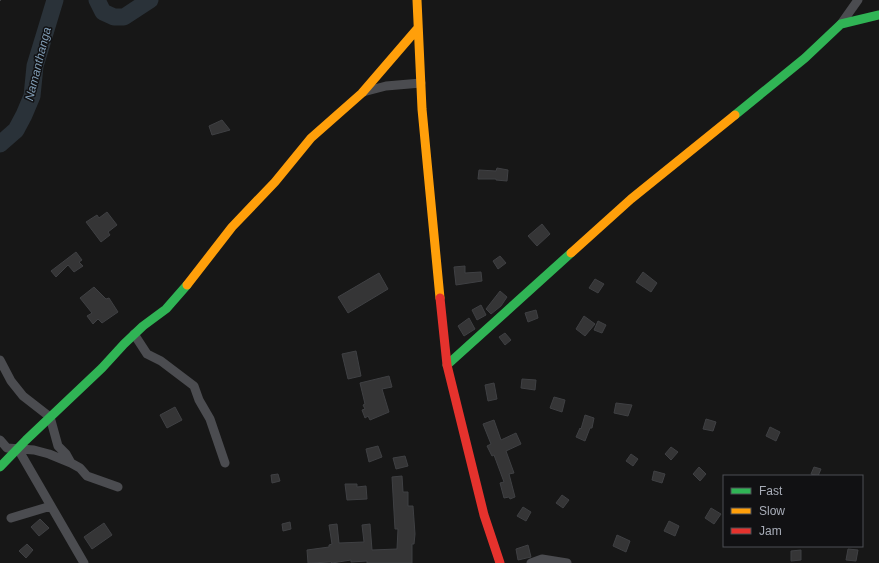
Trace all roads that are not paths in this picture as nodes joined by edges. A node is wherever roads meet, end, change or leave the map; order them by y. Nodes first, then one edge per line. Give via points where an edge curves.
1 (417, 0) edge
2 (858, 0) edge
3 (879, 15) edge
4 (841, 24) junction
5 (418, 28) junction
6 (421, 83) junction
7 (362, 92) junction
8 (134, 334) junction
9 (0, 360) edge
10 (447, 365) junction
11 (50, 417) junction
12 (0, 440) edge
13 (18, 449) junction
14 (71, 463) junction
15 (225, 463) dead end
16 (0, 467) edge
17 (118, 487) dead end
18 (50, 506) junction
19 (11, 518) dead end
20 (84, 563) edge
21 (500, 563) edge
22 (531, 563) edge
23 (567, 563) edge

1 - 5 street
2 - 4 street
3 - 4 street
4 - 10 street via 805,58 631,199
5 - 6 street
5 - 7 street
6 - 7 street via 386,86
6 - 10 street
7 - 8 street via 311,138 275,182 232,227 166,309
8 - 11 street
8 - 15 street via 147,354 161,361 194,386 210,419
9 - 11 street via 11,381 23,396
10 - 21 street via 484,515
11 - 13 street
11 - 14 street via 58,446
12 - 13 street via 7,448
13 - 14 street via 34,450
13 - 16 street
13 - 18 street
14 - 17 street via 87,476
18 - 19 street
18 - 20 street
22 - 23 street via 542,559

